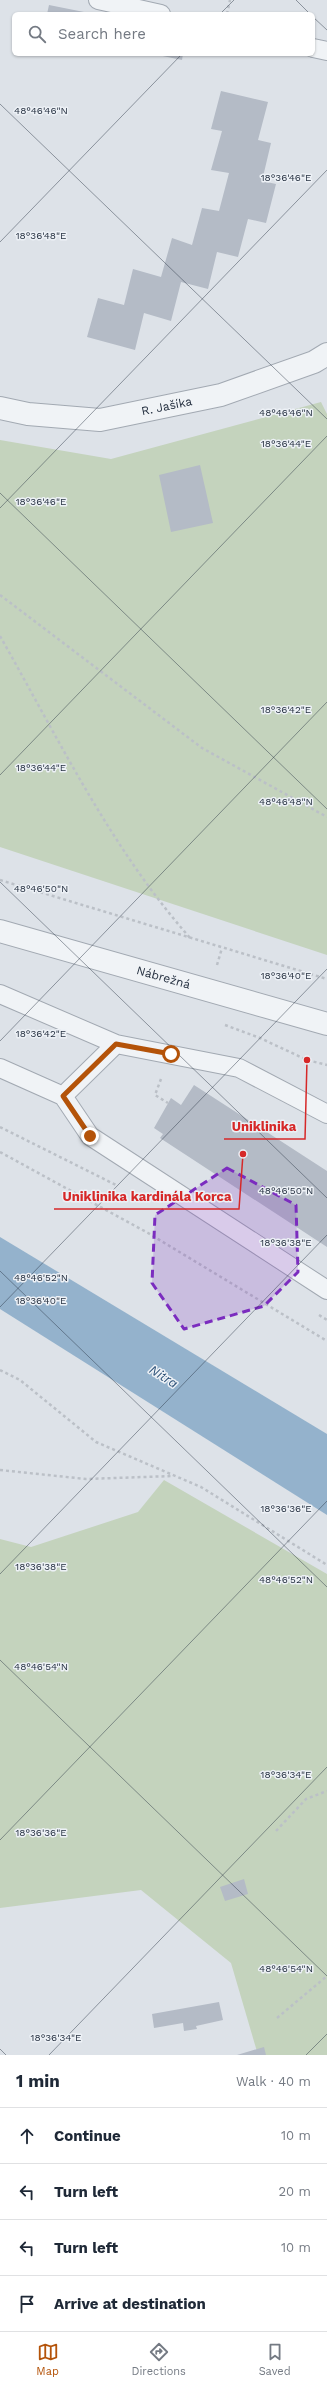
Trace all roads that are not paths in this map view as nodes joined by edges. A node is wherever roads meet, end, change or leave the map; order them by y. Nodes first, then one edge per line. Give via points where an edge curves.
1 (98, 0) edge
2 (152, 12) edge
3 (315, 48) edge
4 (327, 51) edge
5 (327, 354) edge
6 (0, 408) edge
7 (0, 930) edge
8 (0, 994) edge
9 (327, 1024) edge
10 (116, 1044) junction
11 (0, 1068) edge
12 (63, 1096) junction
13 (327, 1114) edge
14 (327, 1290) edge

1 - 2 lane
3 - 4 lane
5 - 6 street, R. Jašíka via 314,362 222,395 100,420 28,414
7 - 9 street, Nábrežná
8 - 10 lane
10 - 12 lane
10 - 13 lane via 239,1068
11 - 12 lane
12 - 14 lane via 90,1136

